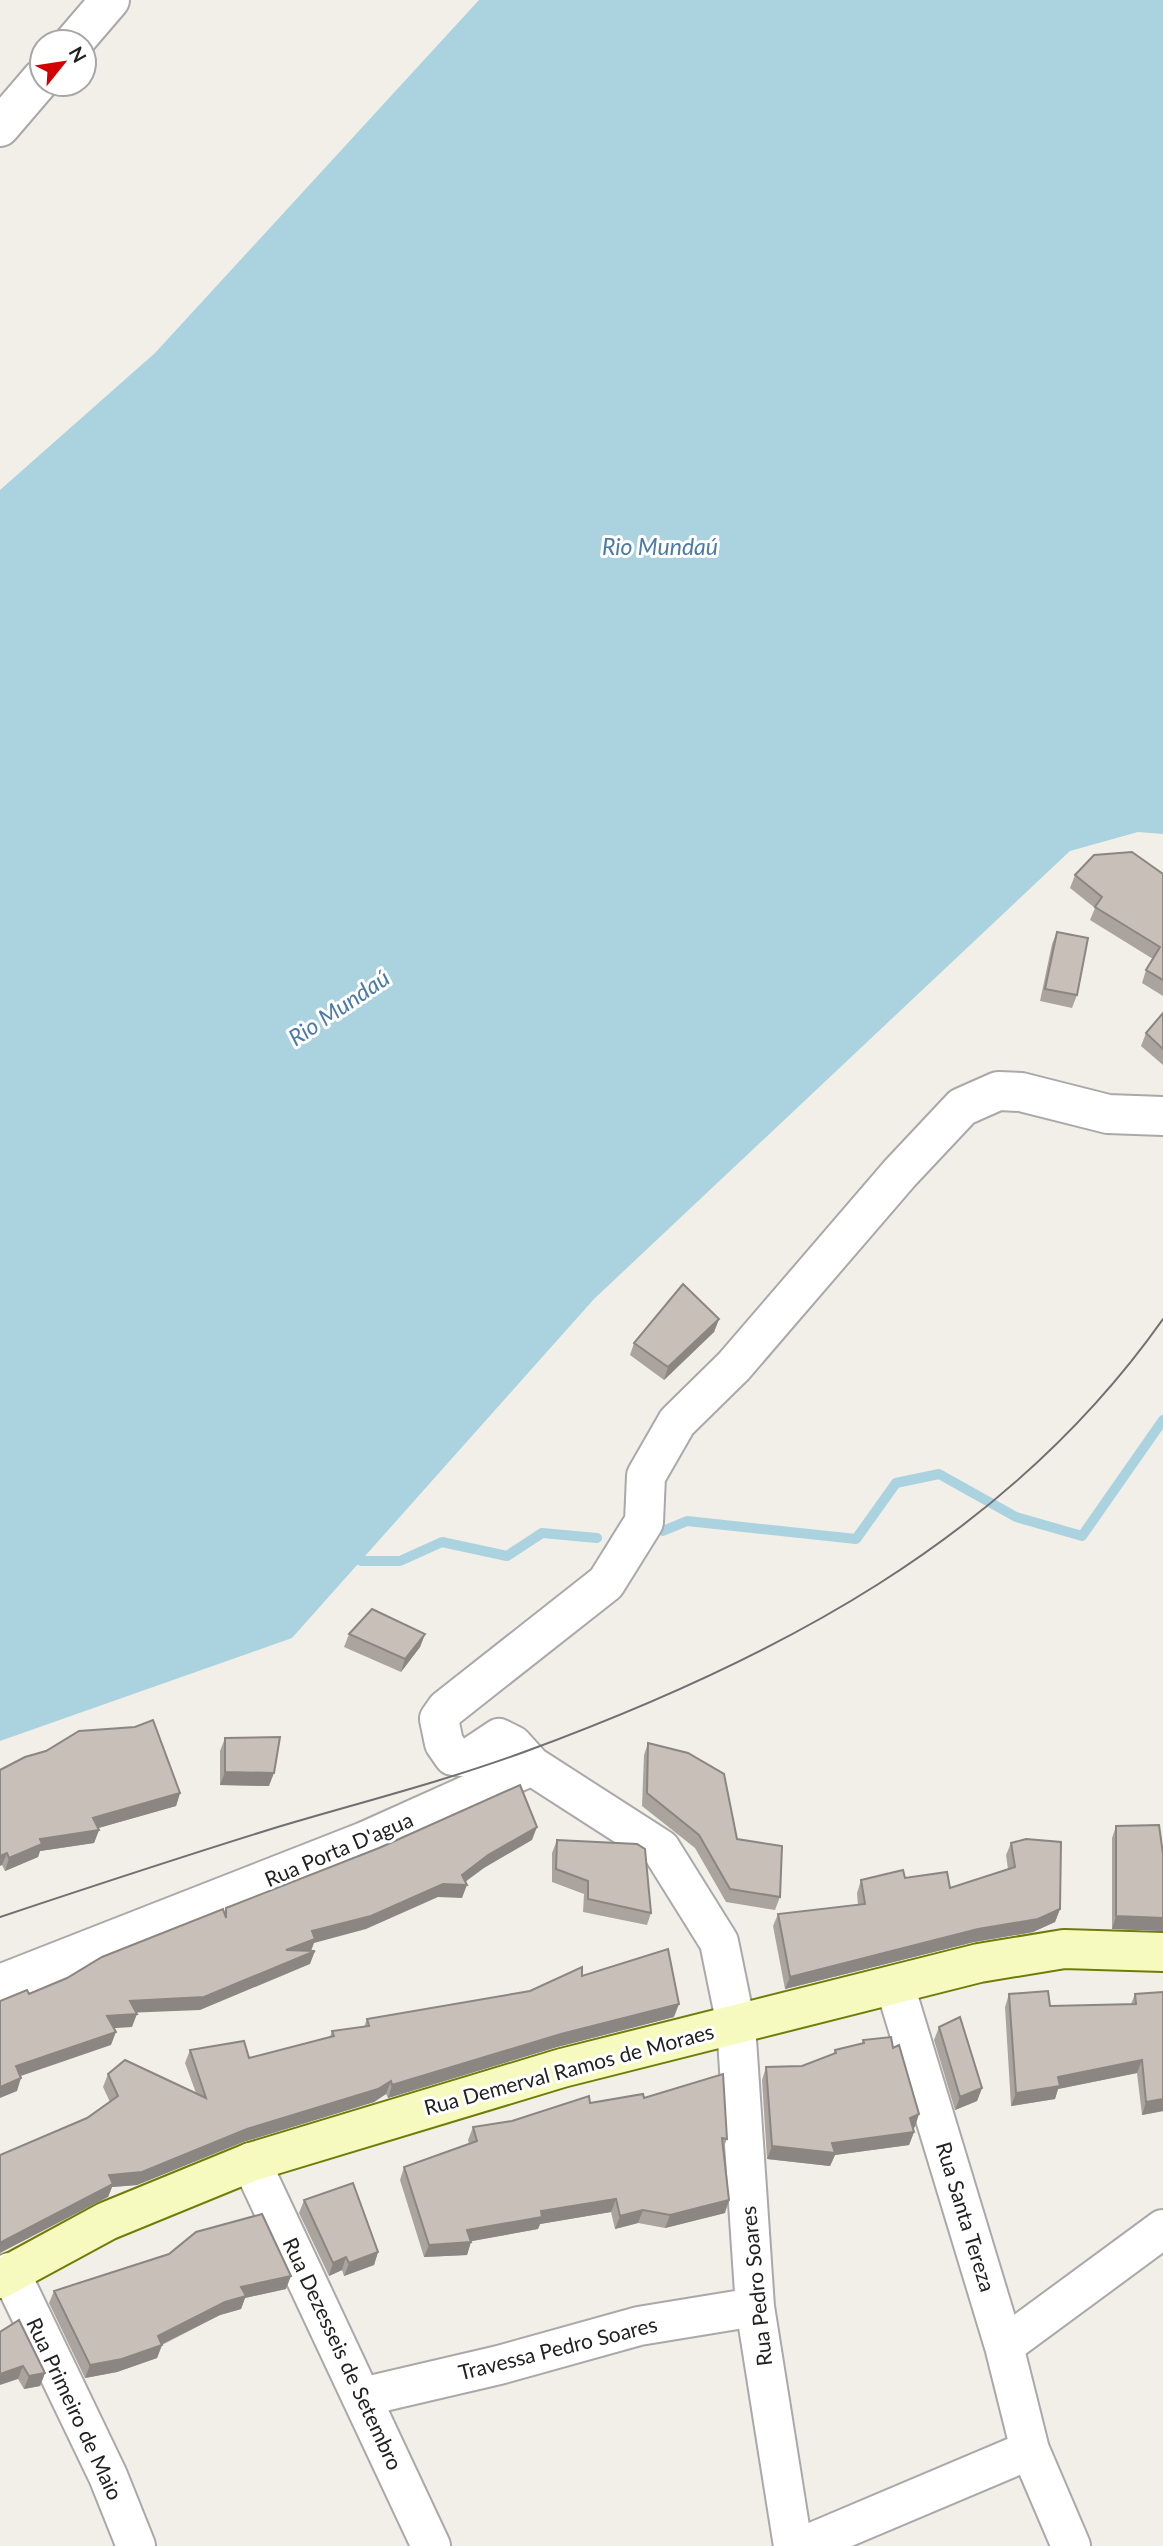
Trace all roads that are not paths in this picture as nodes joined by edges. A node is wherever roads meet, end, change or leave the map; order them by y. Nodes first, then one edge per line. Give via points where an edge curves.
1 (110, 0) edge
2 (86, 28) edge
3 (28, 94) edge
4 (0, 127) edge
5 (1163, 1116) edge
6 (532, 1766) junction
7 (1163, 1952) edge
8 (0, 1984) edge
9 (895, 1986) junction
10 (736, 2025) junction
11 (251, 2162) junction
12 (1163, 2229) edge
13 (5, 2276) edge
14 (755, 2307) junction
15 (1004, 2346) junction
16 (362, 2397) junction
17 (1030, 2450) junction
18 (136, 2546) edge
19 (431, 2546) edge
20 (793, 2546) edge
21 (803, 2546) edge
22 (1071, 2546) edge

1 - 2 street
3 - 4 street
5 - 6 street via 1108,1114 1032,1094 998,1091 962,1107 734,1366 677,1422 646,1476 644,1522 606,1583 446,1709 439,1720 443,1744 453,1756 469,1758 499,1738 513,1745
6 - 8 street, Rua Porta D'agua via 352,1846
6 - 10 street, Rua Pedro Soares via 661,1849 719,1942
7 - 9 street, Rua Demerval Ramos de Moraes via 1064,1949 979,1964
9 - 10 street, Rua Demerval Ramos de Moraes
9 - 15 street, Rua Santa Tereza
10 - 11 street, Rua Demerval Ramos de Moraes via 562,2068
10 - 14 street, Rua Pedro Soares
11 - 13 street, Rua Demerval Ramos de Moraes via 107,2221
11 - 16 street, Rua Dezesseis de Setembro
12 - 15 street
13 - 18 street, Rua Primeiro de Maio via 108,2476
14 - 16 street, Travessa Pedro Soares via 639,2326
14 - 20 street, Rua Pedro Soares
15 - 17 street, Rua Santa Tereza
16 - 19 street, Rua Dezesseis de Setembro
17 - 21 street
17 - 22 street, Rua Santa Tereza

